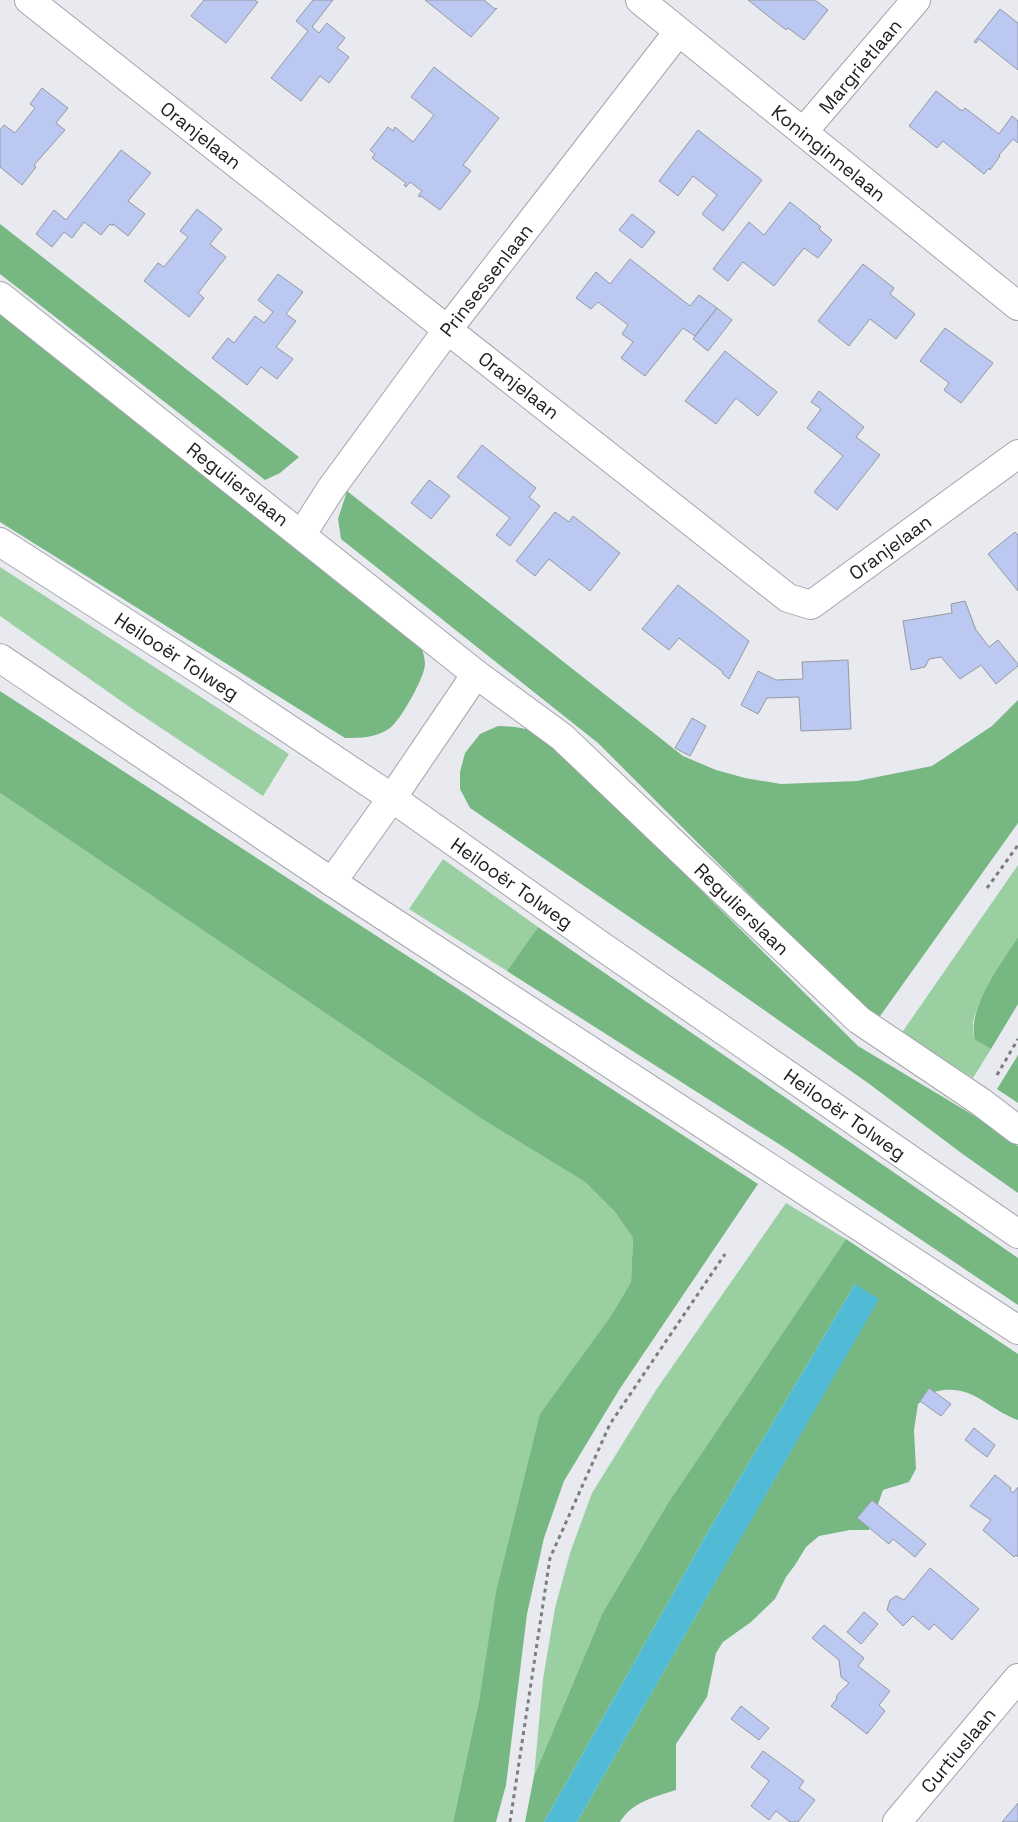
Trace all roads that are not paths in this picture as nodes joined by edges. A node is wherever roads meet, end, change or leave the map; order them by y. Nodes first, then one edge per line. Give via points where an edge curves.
1 (29, 0) edge
2 (640, 0) edge
3 (916, 0) edge
4 (678, 32) junction
5 (803, 132) junction
6 (0, 296) edge
7 (1018, 306) edge
8 (448, 329) junction
9 (1018, 454) edge
10 (302, 534) junction
11 (0, 542) edge
12 (0, 658) edge
13 (476, 674) junction
14 (392, 798) junction
15 (332, 882) junction
16 (1018, 1130) edge
17 (1018, 1234) edge
18 (1018, 1330) edge
19 (1018, 1678) edge
20 (897, 1822) edge

1 - 8 main road, Oranjelaan
2 - 4 main road, Koninginnelaan
3 - 5 main road, Margrietlaan
4 - 5 main road, Koninginnelaan
4 - 8 main road, Prinsessenlaan
5 - 7 main road, Koninginnelaan
6 - 10 main road, Regulierslaan
8 - 9 main road, Oranjelaan via 788,598 811,605
8 - 10 main road, Prinsessenlaan via 330,490
10 - 13 main road, Regulierslaan
11 - 14 main road, Heilooër Tolweg
12 - 15 main road
13 - 14 main road
13 - 16 main road, Regulierslaan via 562,737 859,1020
14 - 15 main road
14 - 17 main road, Heilooër Tolweg
15 - 18 main road
19 - 20 main road, Curtiuslaan

